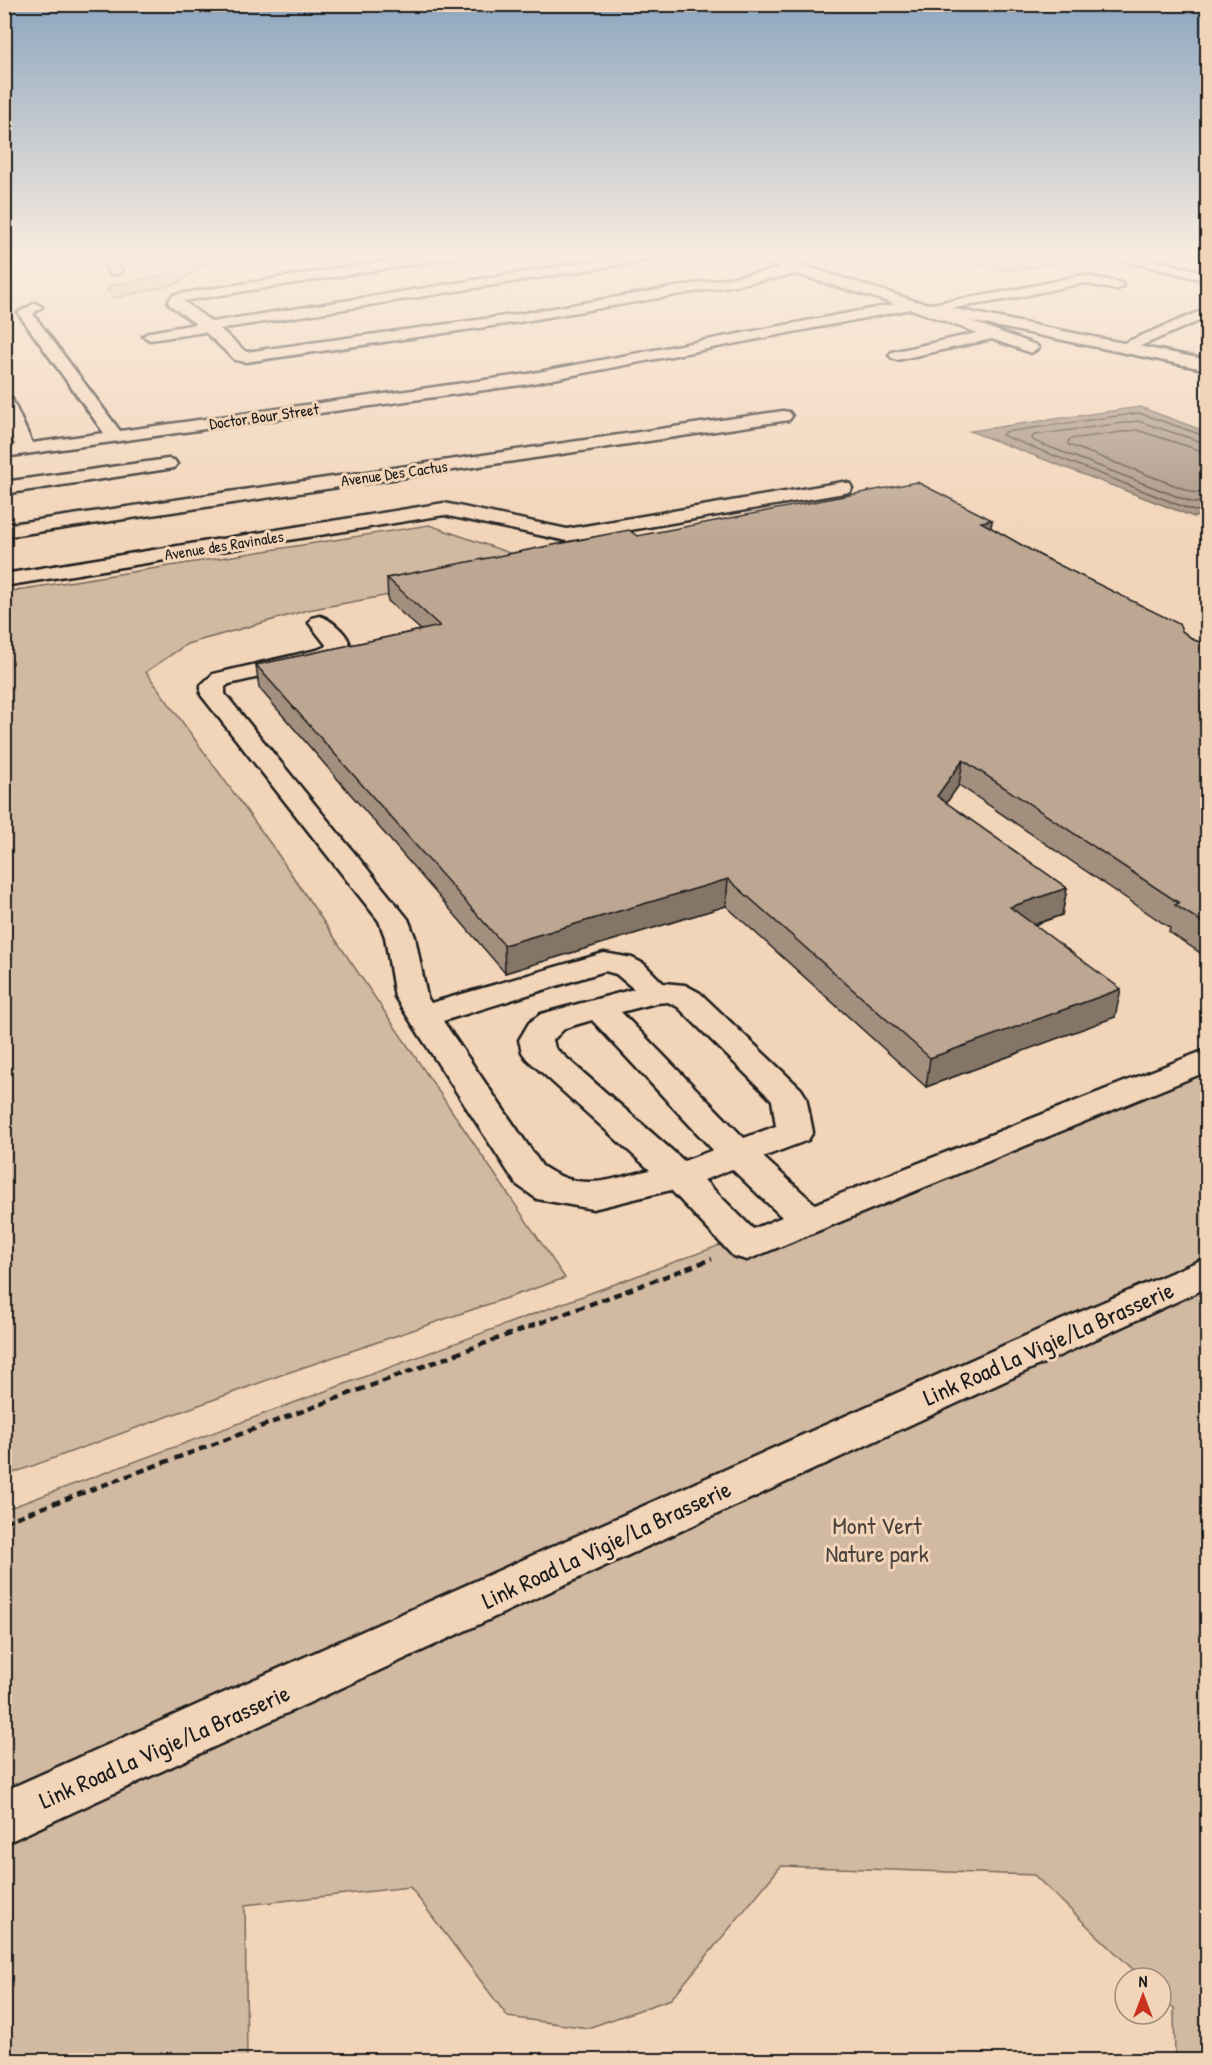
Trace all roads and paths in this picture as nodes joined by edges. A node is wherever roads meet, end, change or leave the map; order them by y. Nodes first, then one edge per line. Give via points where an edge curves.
1 (51, 348) edge
2 (231, 348) edge
3 (307, 348) edge
4 (687, 348) edge
5 (925, 348) edge
6 (1126, 348) edge
7 (897, 354) dead end
8 (1208, 365) edge
9 (4, 399) edge
10 (783, 416) dead end
11 (116, 436) junction
12 (26, 449) junction
13 (4, 452) edge
14 (168, 465) dead end
15 (409, 471) junction
16 (4, 488) edge
17 (843, 488) dead end
18 (444, 509) junction
19 (4, 531) edge
20 (4, 580) edge
21 (320, 623) dead end
22 (500, 993) junction
23 (655, 993) junction
24 (598, 1008) junction
25 (424, 1016) junction
26 (541, 1030) junction
27 (1208, 1059) edge
28 (739, 1155) junction
29 (679, 1176) junction
30 (810, 1221) junction
31 (747, 1246) junction
32 (1208, 1271) edge
33 (4, 1522) edge
34 (4, 1818) edge

1 - 11 street
2 - 3 street via 240,357 246,357
4 - 11 street, Doctor Bour Street via 528,379
5 - 7 street
6 - 8 street
9 - 12 street
10 - 15 street, Avenue Des Cactus
11 - 12 street, Doctor Bour Street
12 - 13 street, Doctor Bour Street
14 - 16 street
15 - 18 street via 445,503
15 - 19 street, Avenue Des Cactus
17 - 18 street via 567,535
18 - 20 street, Avenue des Ravinales
21 - 25 street via 338,642 338,649 221,678 213,685 213,695 393,919 411,997
22 - 23 street via 604,962 628,967
22 - 25 street
22 - 26 street via 524,1019
23 - 24 street
23 - 28 street via 674,992 689,1000 789,1097 795,1132
24 - 26 street via 553,1021
24 - 28 street
25 - 29 street via 529,1175 550,1190 593,1196
26 - 29 street via 536,1040 539,1052
27 - 30 street
28 - 29 street
28 - 30 street
29 - 31 street
30 - 31 street
31 - 33 path
32 - 34 street, Link Road La Vigie/La Brasserie

